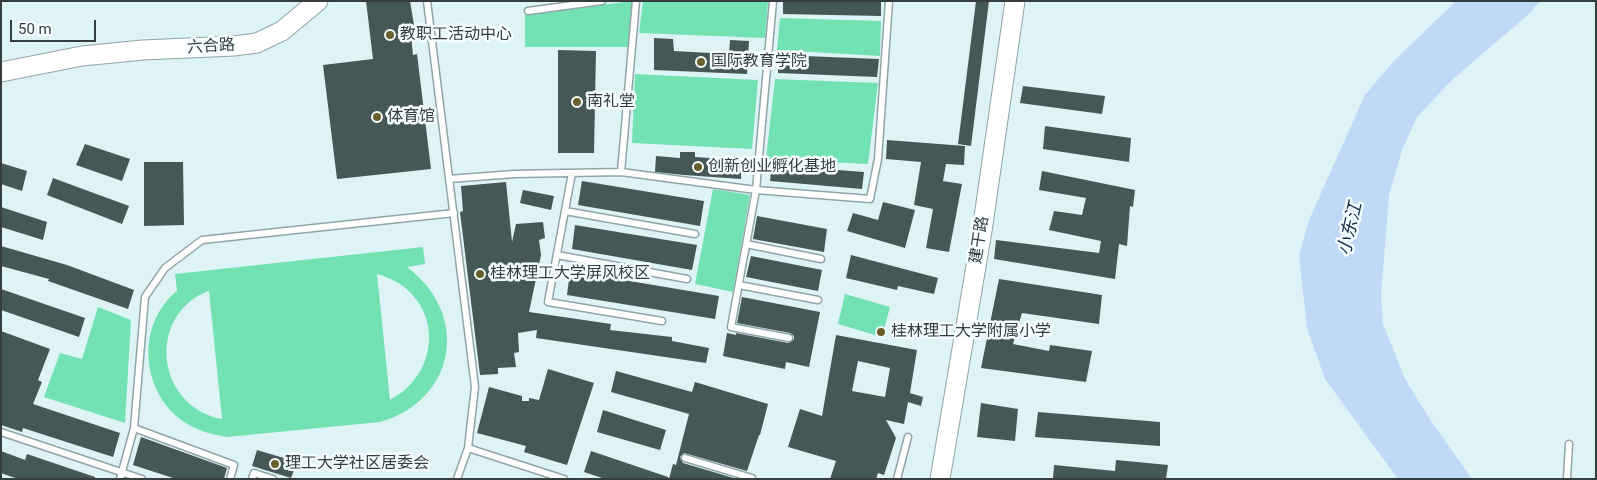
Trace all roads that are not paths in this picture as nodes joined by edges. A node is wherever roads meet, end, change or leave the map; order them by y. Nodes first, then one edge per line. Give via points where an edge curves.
1 (318, 1) edge
2 (427, 1) edge
3 (602, 1) edge
4 (636, 1) edge
5 (773, 1) edge
6 (889, 1) edge
7 (1015, 1) edge
8 (528, 11) dead end
9 (1, 72) edge
10 (621, 172) junction
11 (572, 173) junction
12 (449, 179) junction
13 (756, 190) junction
14 (565, 211) junction
15 (454, 213) junction
16 (695, 234) dead end
17 (746, 244) junction
18 (557, 256) junction
19 (821, 259) dead end
20 (687, 279) dead end
21 (739, 285) junction
22 (818, 300) dead end
23 (662, 321) dead end
24 (789, 338) dead end
25 (134, 428) junction
26 (1, 432) edge
27 (908, 436) dead end
28 (1569, 444) dead end
29 (468, 448) junction
30 (685, 458) dead end
31 (120, 475) edge
32 (142, 479) edge
33 (230, 479) edge
34 (252, 479) edge
35 (273, 479) edge
36 (457, 479) edge
37 (564, 479) edge
38 (752, 479) edge
39 (897, 479) edge
40 (940, 479) edge
41 (1567, 479) edge

1 - 9 main road, 六合路 via 282,31 257,43 82,56
2 - 12 lane
3 - 8 lane
4 - 10 lane
5 - 13 lane
6 - 13 lane via 878,159 870,199
7 - 40 main road, 建干路 via 982,231
10 - 11 lane
10 - 13 lane
11 - 12 lane
11 - 14 lane
12 - 15 lane
13 - 17 lane
14 - 16 lane
14 - 18 lane
15 - 25 lane via 202,240 165,268 145,297
15 - 29 lane via 475,387
17 - 19 lane
17 - 21 lane
18 - 20 lane
18 - 23 lane via 548,302
21 - 22 lane
21 - 24 lane via 731,327
25 - 31 lane
25 - 33 lane via 234,465
26 - 31 lane
27 - 39 lane
28 - 41 lane
29 - 36 lane
29 - 37 lane
30 - 38 lane
31 - 32 lane
34 - 35 lane via 254,473

